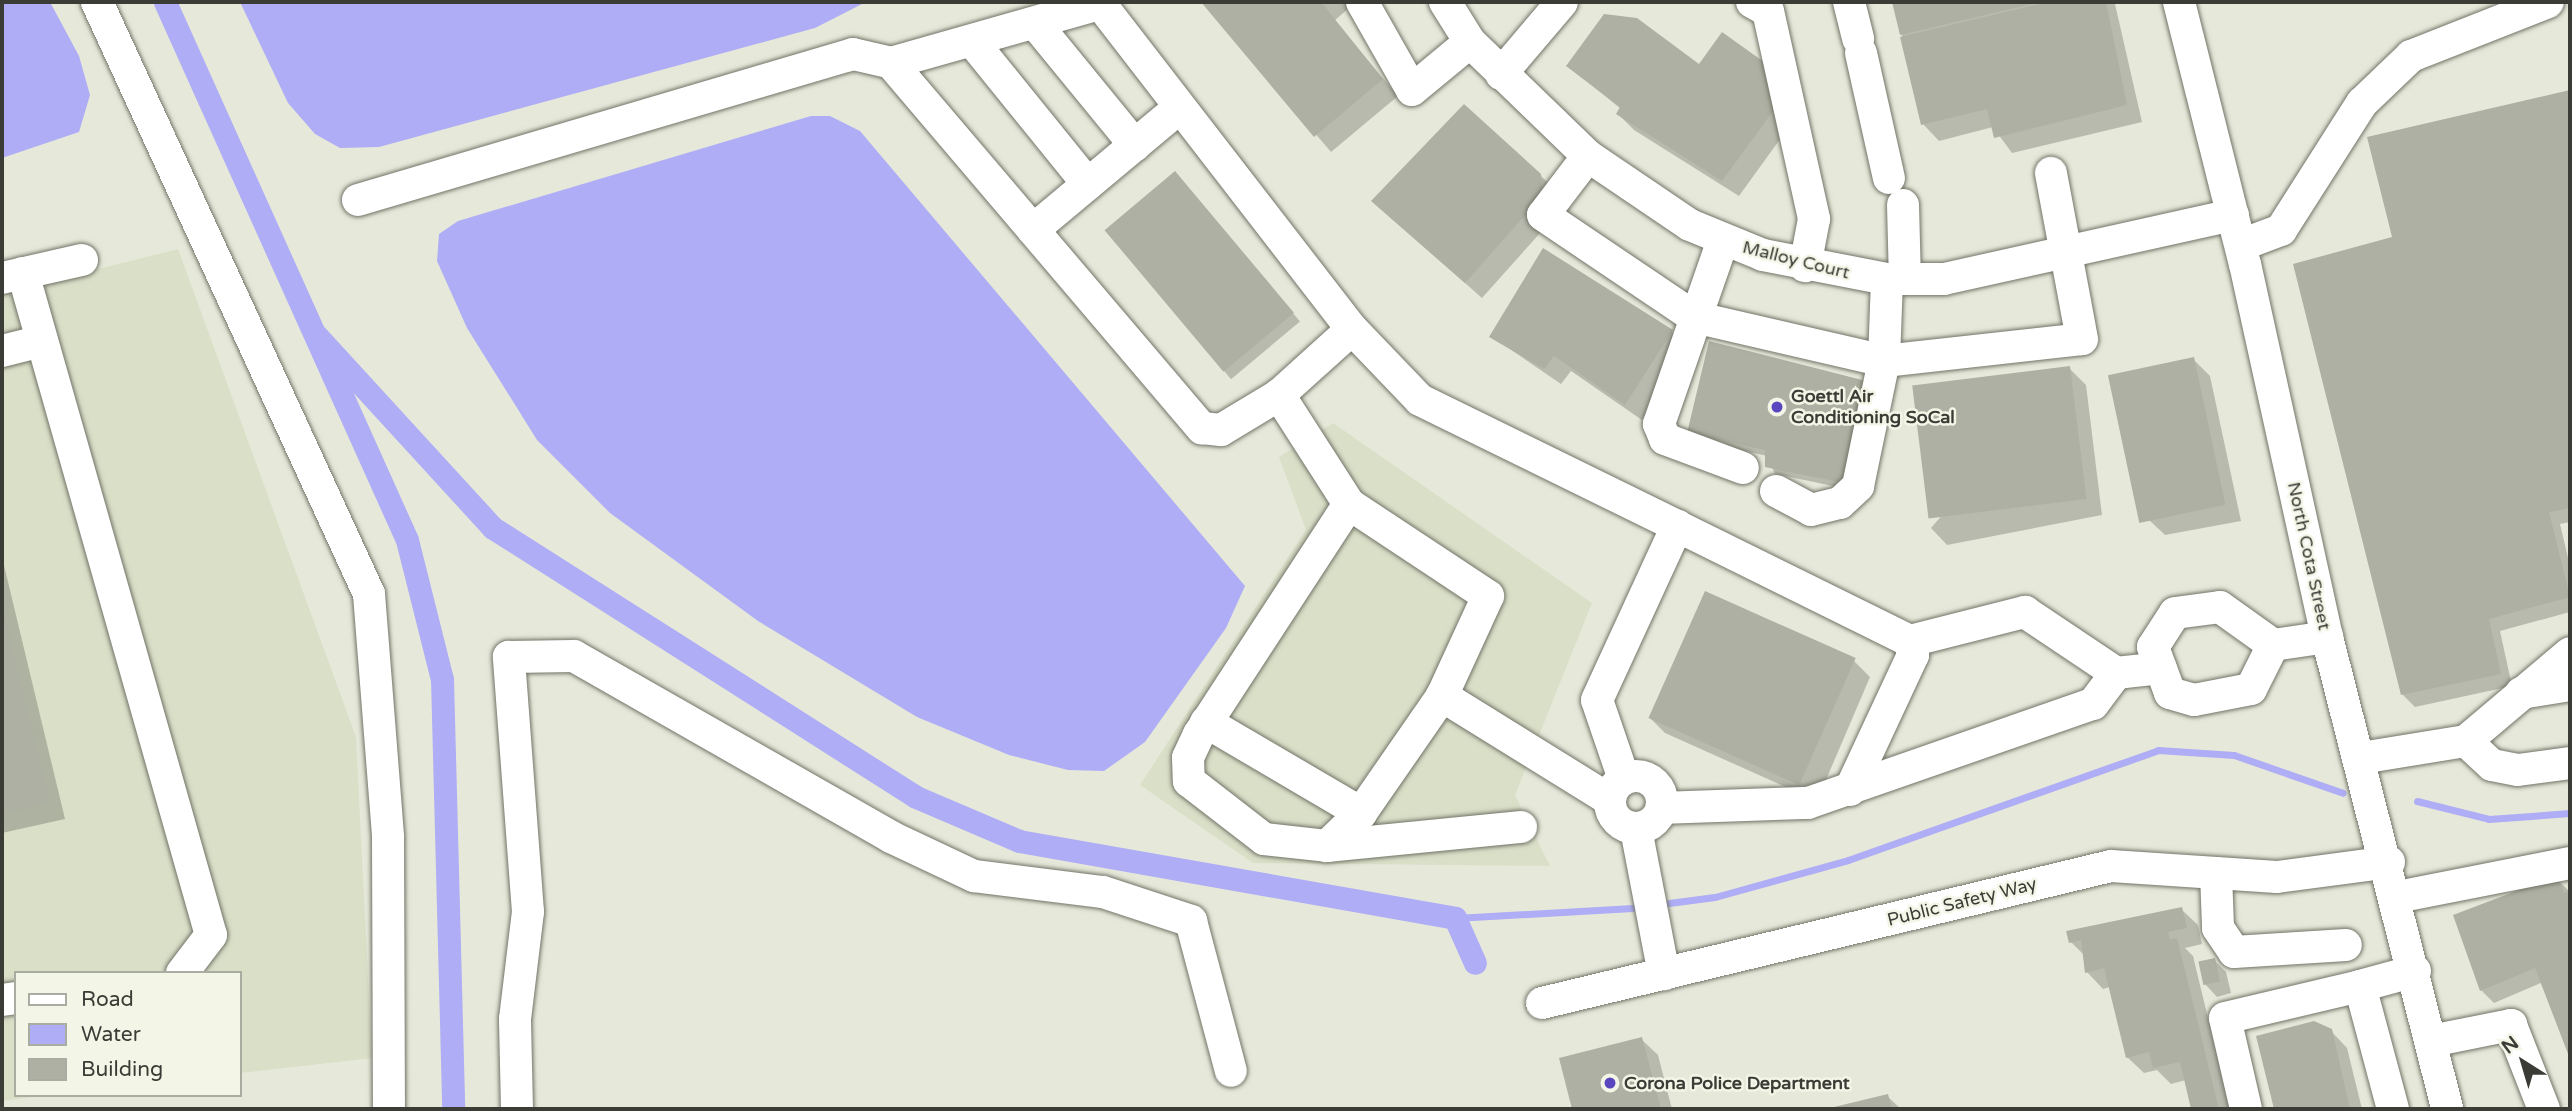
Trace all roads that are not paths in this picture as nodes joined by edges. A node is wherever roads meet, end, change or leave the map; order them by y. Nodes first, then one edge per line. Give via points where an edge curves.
1 (97, 2) edge
2 (1362, 2) edge
3 (1445, 2) edge
4 (1562, 2) edge
5 (1752, 2) edge
6 (1849, 2) edge
7 (2179, 2) edge
8 (2548, 2) edge
9 (1099, 3) edge
10 (1035, 23) junction
11 (972, 41) junction
12 (1470, 42) junction
13 (891, 63) junction
14 (1501, 74) junction
15 (1179, 108) junction
16 (1135, 145) junction
17 (1588, 156) junction
18 (2051, 173) dead end
19 (1088, 184) junction
20 (358, 200) dead end
21 (1033, 230) junction
22 (2237, 230) junction
23 (1723, 240) junction
24 (2069, 256) junction
25 (82, 260) dead end
26 (1805, 266) junction
27 (13, 275) edge
28 (1896, 279) junction
29 (1694, 317) junction
30 (1352, 329) junction
31 (42, 341) junction
32 (2, 351) edge
33 (1884, 361) junction
34 (1279, 396) junction
35 (1743, 468) dead end
36 (1776, 491) dead end
37 (1349, 504) junction
38 (1677, 526) junction
39 (2327, 637) junction
40 (1910, 641) junction
41 (2273, 645) junction
42 (2570, 653) edge
43 (2161, 668) junction
44 (2116, 673) junction
45 (2570, 685) edge
46 (2516, 694) junction
47 (1442, 696) junction
48 (1206, 722) junction
49 (2466, 741) junction
50 (2361, 758) junction
51 (2570, 763) edge
52 (1617, 789) junction
53 (1850, 790) junction
54 (1662, 808) junction
55 (1361, 814) junction
56 (1521, 827) dead end
57 (1636, 828) junction
58 (1327, 846) junction
59 (2389, 862) junction
60 (2570, 863) edge
61 (2216, 873) junction
62 (2397, 897) junction
63 (2346, 946) dead end
64 (184, 971) edge
65 (2415, 971) junction
66 (1664, 974) junction
67 (2360, 986) junction
68 (1542, 1003) dead end
69 (2431, 1041) junction
70 (1231, 1071) dead end
71 (389, 1109) edge
72 (517, 1109) edge
73 (2246, 1109) edge
74 (2393, 1109) edge
75 (2447, 1109) edge
76 (2544, 1109) edge

1 - 71 street via 369,594 388,838
2 - 12 street via 1412,90
3 - 12 street, Malloy Court
4 - 14 street
5 - 26 street via 1768,11 1814,219
6 - 28 street via 1896,192
7 - 22 street, North Cota Street
8 - 22 street, Malloy Court via 2411,56 2362,103 2281,230
9 - 10 street
9 - 15 street
10 - 11 street
10 - 16 street
11 - 13 street
11 - 19 street
12 - 14 street, Malloy Court
13 - 20 street via 853,54
13 - 21 street
14 - 17 street, Malloy Court
15 - 16 street
15 - 30 street
16 - 19 street
17 - 23 street, Malloy Court
17 - 29 street via 1543,215
18 - 24 street
19 - 21 street
21 - 34 street via 1202,428 1221,430
22 - 24 street, Malloy Court
22 - 39 street, North Cota Street
23 - 26 street, Malloy Court
23 - 29 street
24 - 28 street, Malloy Court via 1993,273
24 - 33 street via 2082,339
25 - 27 street
26 - 28 street, Malloy Court
27 - 31 street
28 - 33 street
29 - 33 street
29 - 35 street via 1659,424 1665,439
30 - 34 street
30 - 38 street via 1420,400
31 - 32 street
31 - 64 street via 211,935
33 - 36 street via 1858,486 1840,503 1811,510
34 - 37 street
37 - 47 street via 1488,596
37 - 48 street
38 - 40 street
38 - 52 street via 1597,700
39 - 41 street
39 - 50 street, North Cota Street
40 - 44 street via 2025,612
40 - 53 street via 1913,655
41 - 43 street via 2251,689 2194,700 2170,693
41 - 43 street via 2220,607 2175,613 2153,647
42 - 46 street
43 - 44 street
44 - 53 street via 2093,704
45 - 46 street
46 - 49 street
47 - 52 street
47 - 55 street
48 - 55 street
48 - 58 street via 1188,758 1189,781 1264,839
49 - 50 street
49 - 51 street via 2492,765 2518,770
50 - 59 street, North Cota Street
52 - 54 street via 1649,779 1661,791
52 - 57 street via 1620,823
53 - 54 street via 1808,803
54 - 57 street via 1653,823
55 - 58 street
56 - 58 street
57 - 66 street
59 - 61 street, Public Safety Way via 2277,877
59 - 62 street, North Cota Street
60 - 62 street
61 - 63 street via 2218,929 2234,952
61 - 66 street, Public Safety Way via 2111,866
62 - 65 street, North Cota Street
65 - 67 street
65 - 69 street, North Cota Street
66 - 68 street, Public Safety Way
67 - 73 street via 2225,1018
67 - 74 street
69 - 75 street, North Cota Street
69 - 76 street via 2511,1025
70 - 72 street via 1191,921 1103,892 974,876 891,838 574,656 509,657 528,912 515,1019

